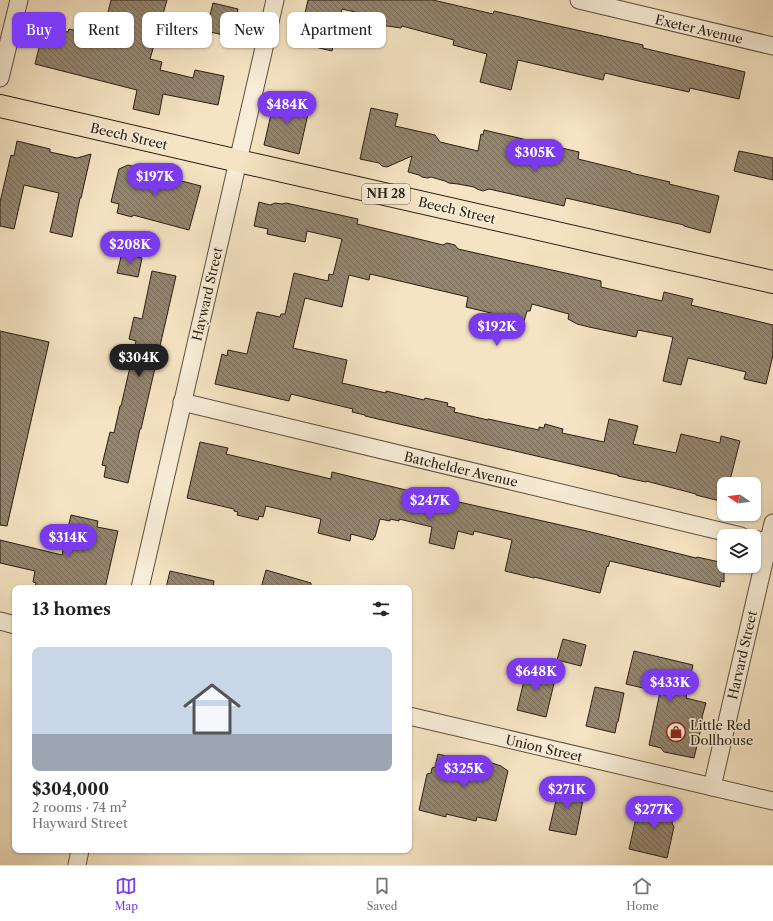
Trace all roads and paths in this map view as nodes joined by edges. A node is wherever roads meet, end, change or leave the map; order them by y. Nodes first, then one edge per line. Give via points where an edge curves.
1 (19, 0) edge
2 (275, 0) edge
3 (579, 0) edge
4 (773, 46) edge
5 (0, 78) edge
6 (0, 106) edge
7 (238, 161) junction
8 (773, 282) edge
9 (182, 402) junction
10 (773, 522) edge
11 (717, 530) edge
12 (761, 541) edge
13 (755, 573) edge
14 (141, 585) edge
15 (0, 621) edge
16 (12, 624) edge
17 (412, 717) edge
18 (712, 787) junction
19 (773, 801) edge
20 (79, 853) edge
21 (77, 865) edge

1 - 5 street
2 - 7 street, Hayward Street
3 - 4 street, Exeter Avenue
6 - 7 main road, Beech Street / NH 28
7 - 8 main road, Beech Street / NH 28
7 - 9 street, Hayward Street
9 - 11 street, Batchelder Avenue
9 - 14 street, Hayward Street
10 - 12 street, Harvard Street
13 - 18 street, Harvard Street
15 - 16 street
17 - 18 street, Union Street
18 - 19 street, Union Street
20 - 21 street

